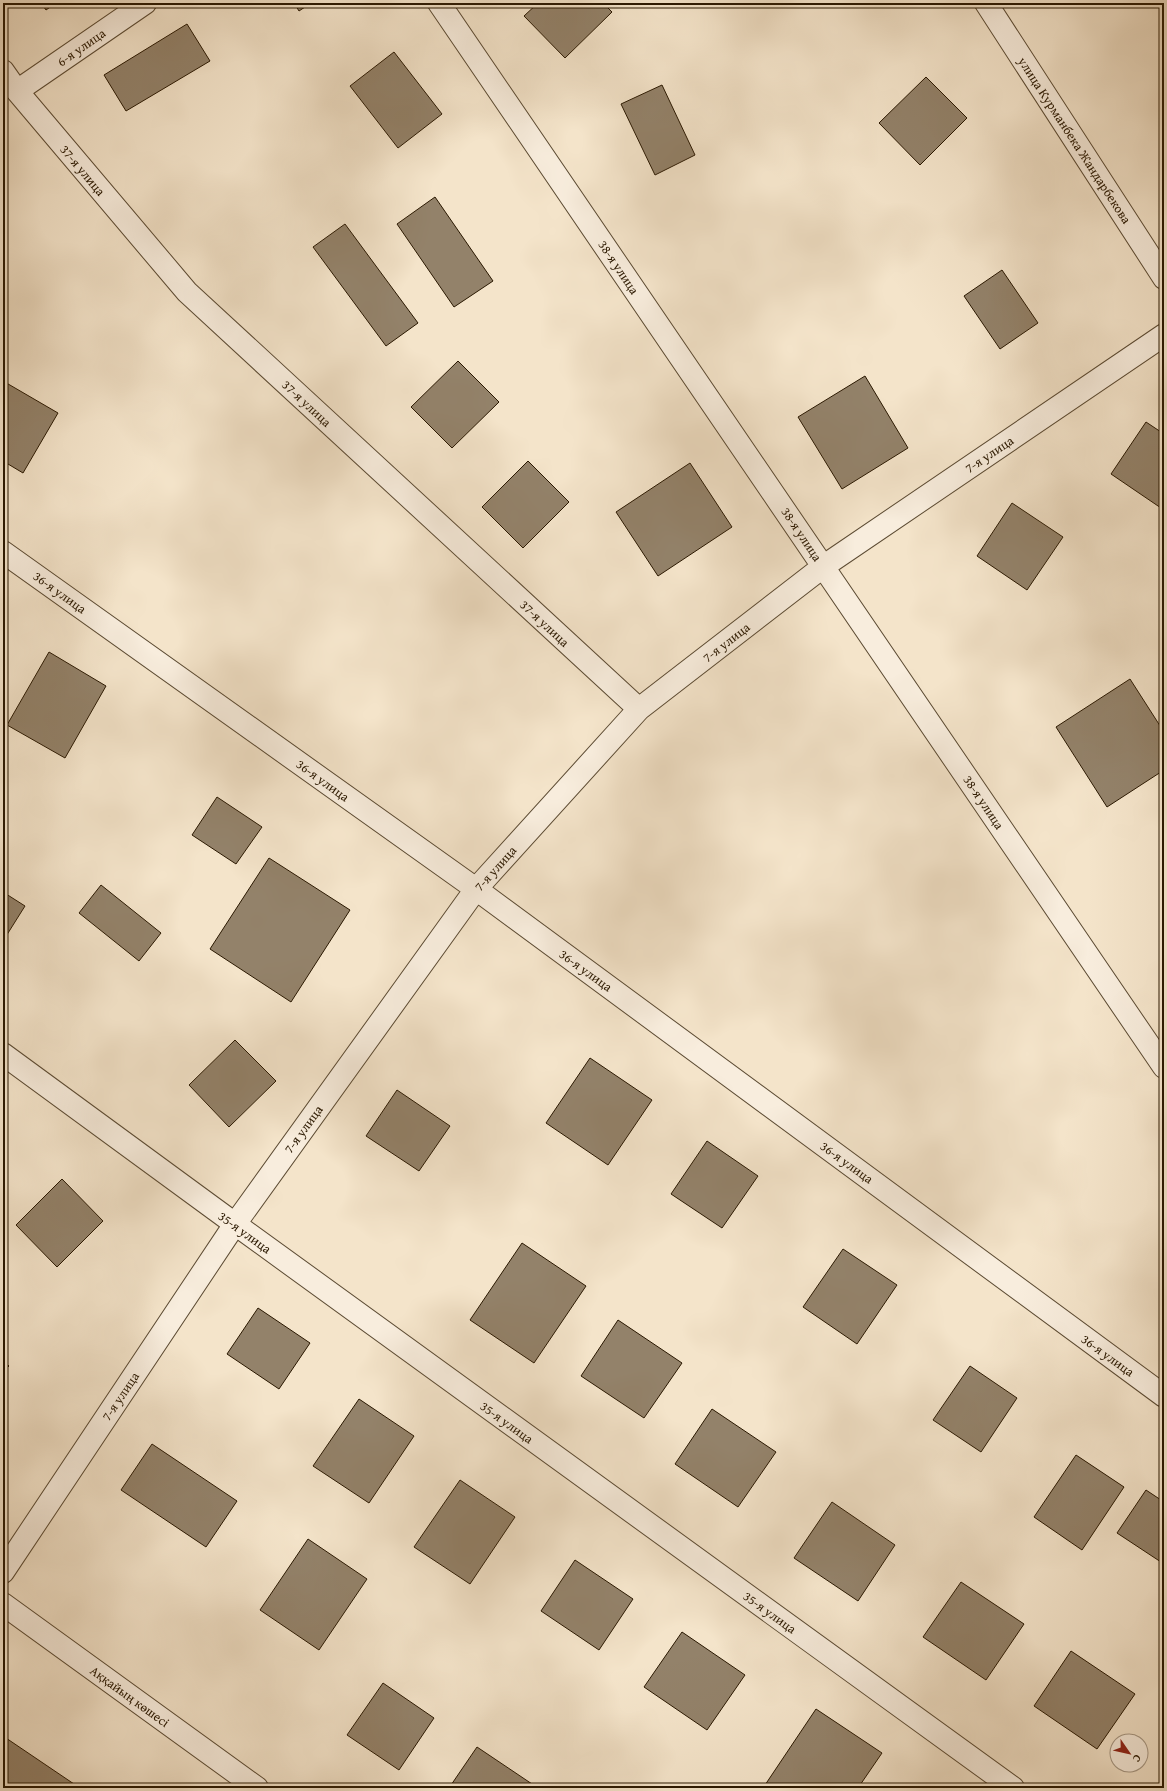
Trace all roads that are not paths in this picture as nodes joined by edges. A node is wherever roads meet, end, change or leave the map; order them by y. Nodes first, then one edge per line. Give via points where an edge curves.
1 (145, 3) edge
2 (439, 3) edge
3 (986, 3) edge
4 (3, 71) edge
5 (17, 91) junction
6 (1164, 278) edge
7 (1164, 335) edge
8 (3, 552) edge
9 (824, 566) junction
10 (639, 709) junction
11 (476, 889) junction
12 (3, 1054) edge
13 (1164, 1067) edge
14 (235, 1224) junction
15 (1164, 1396) edge
16 (3, 1572) edge
17 (3, 1604) edge
18 (257, 1788) edge
19 (1013, 1788) edge

1 - 5 street, 6-я улица
2 - 9 street, 38-я улица
3 - 6 street, улица Курманбека Жандарбекова
4 - 5 street, 37-я улица
5 - 10 street, 37-я улица via 187,292
7 - 9 street, 7-я улица
8 - 11 street, 36-я улица
9 - 10 street, 7-я улица
9 - 13 street, 38-я улица
10 - 11 street, 7-я улица
11 - 14 street, 7-я улица
11 - 15 street, 36-я улица
12 - 14 street, 35-я улица
14 - 16 street, 7-я улица
14 - 19 street, 35-я улица
17 - 18 street, Аққайың көшесі

